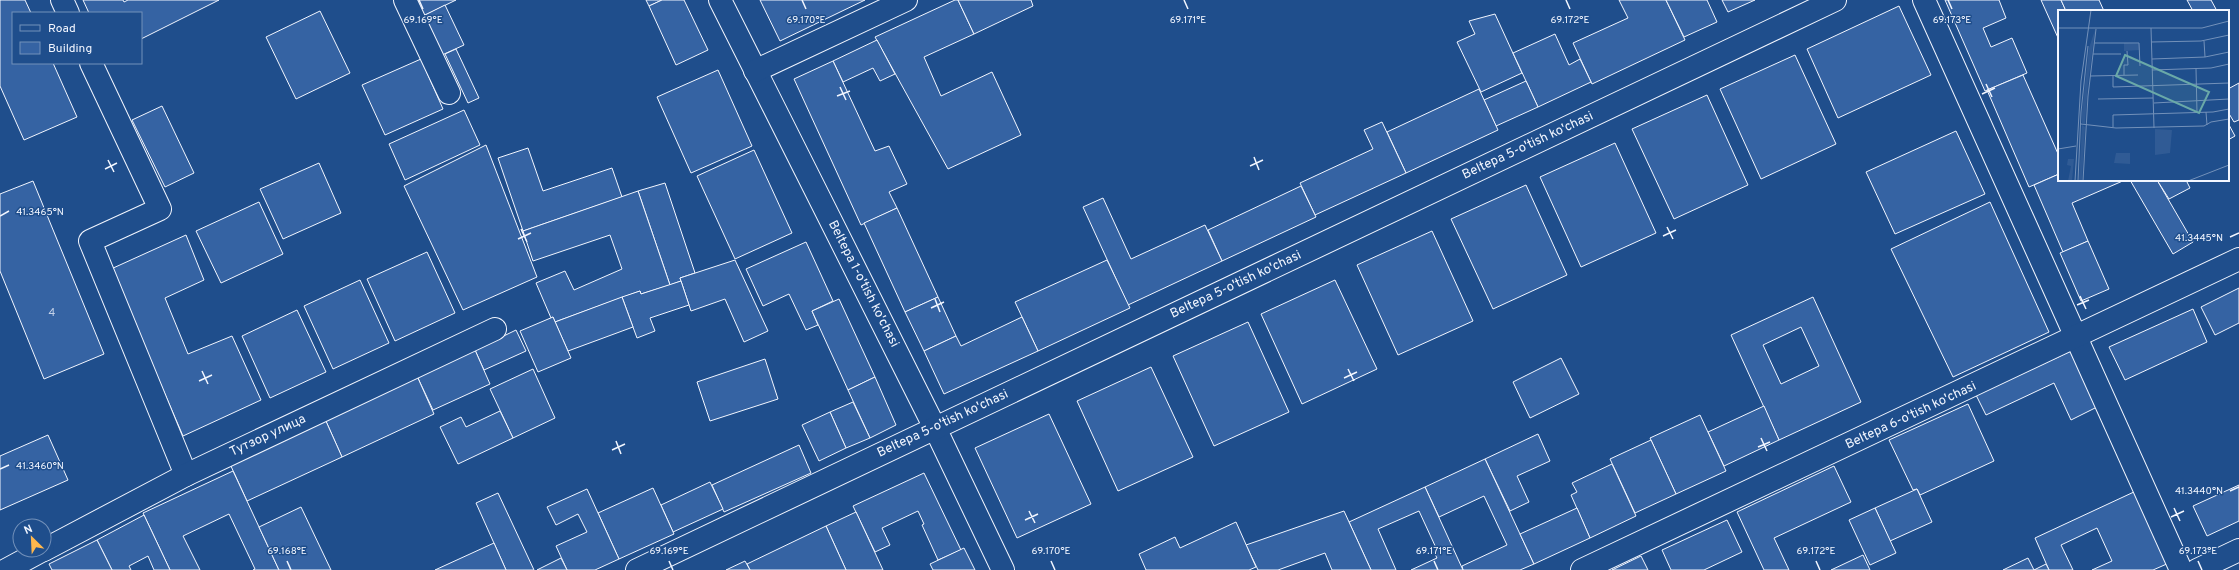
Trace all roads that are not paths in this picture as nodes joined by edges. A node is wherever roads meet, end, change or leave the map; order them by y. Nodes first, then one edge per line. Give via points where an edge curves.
1 (62, 0) edge
2 (406, 0) edge
3 (720, 0) edge
4 (906, 0) edge
5 (1835, 0) edge
6 (1924, 0) edge
7 (68, 12) edge
8 (91, 64) edge
9 (755, 71) junction
10 (448, 93) dead end
11 (2239, 259) edge
12 (495, 329) dead end
13 (2075, 339) junction
14 (935, 428) junction
15 (186, 475) junction
16 (52, 546) edge
17 (2239, 550) edge
18 (29, 558) edge
19 (6, 570) edge
20 (637, 570) edge
21 (1003, 570) edge
22 (1582, 570) edge
23 (2181, 570) edge
24 (2197, 570) edge

1 - 7 street
2 - 10 street
3 - 9 street, Beltepa 1-o'tish ko'chasi
4 - 9 street
5 - 14 street, Beltepa 5-o'tish ko'chasi
6 - 13 street
8 - 15 street via 160,209 90,240
9 - 14 street, Beltepa 1-o'tish ko'chasi
11 - 13 street, Beltepa 6-o'tish ko'chasi
12 - 15 street, Тутзор улица
13 - 22 street, Beltepa 6-o'tish ko'chasi
13 - 23 street
14 - 20 street, Beltepa 5-o'tish ko'chasi
14 - 21 street, Beltepa 1-o'tish ko'chasi
15 - 16 street, Тутзор улица
17 - 24 street
18 - 19 street, Тутзор улица

